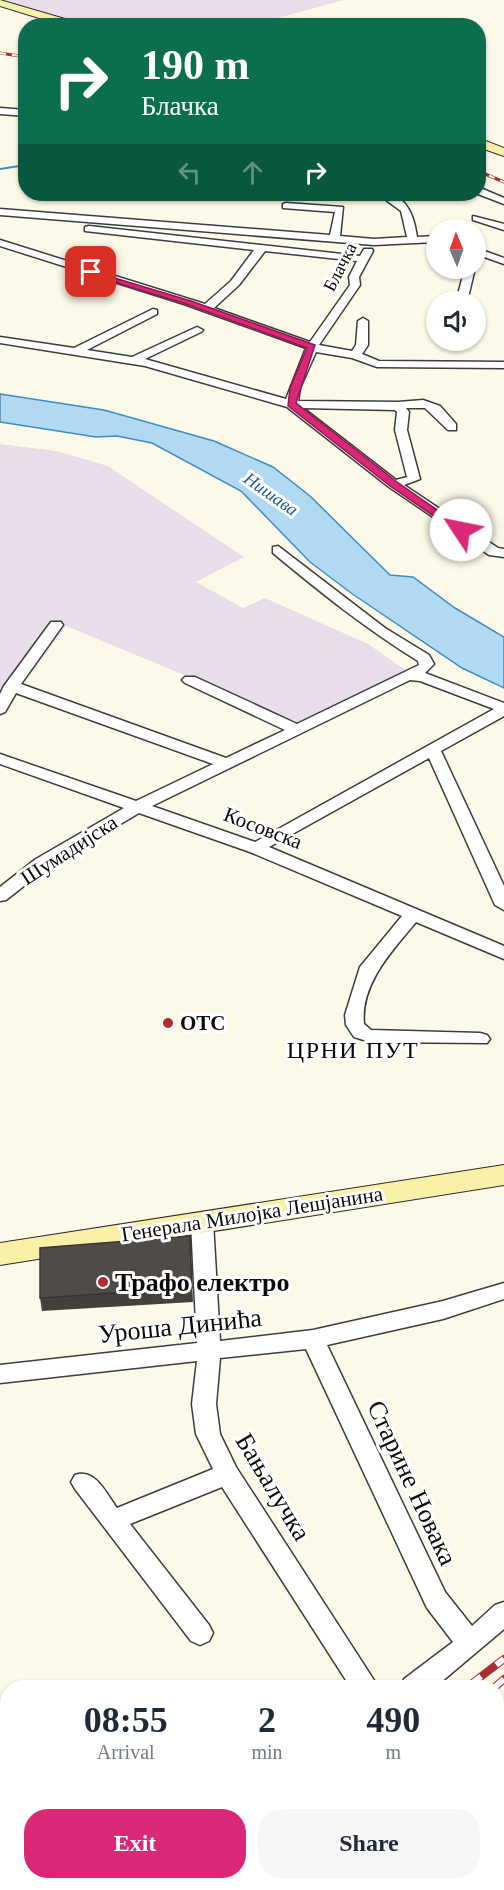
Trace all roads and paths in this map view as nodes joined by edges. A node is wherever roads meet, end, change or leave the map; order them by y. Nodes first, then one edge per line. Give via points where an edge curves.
1 (0, 5) edge
2 (41, 18) edge
3 (48, 18) edge
4 (0, 111) edge
5 (18, 112) edge
6 (486, 145) edge
7 (486, 150) edge
8 (504, 152) edge
9 (504, 156) edge
10 (486, 193) edge
11 (290, 201) edge
12 (396, 201) edge
13 (504, 201) edge
14 (0, 212) edge
15 (476, 218) dead end
16 (278, 219) junction
17 (60, 226) dead end
18 (504, 227) edge
19 (335, 238) junction
20 (412, 238) junction
21 (426, 238) edge
22 (374, 242) junction
23 (0, 243) edge
24 (263, 248) junction
25 (486, 254) edge
26 (363, 259) junction
27 (504, 261) edge
28 (206, 309) junction
29 (153, 312) dead end
30 (363, 321) dead end
31 (197, 330) dead end
32 (0, 340) edge
33 (312, 347) junction
34 (75, 352) junction
35 (355, 355) junction
36 (133, 361) junction
37 (504, 365) edge
38 (291, 404) junction
39 (398, 406) junction
40 (452, 427) dead end
41 (394, 484) junction
42 (278, 550) dead end
43 (501, 552) edge
44 (56, 626) dead end
45 (410, 676) junction
46 (190, 680) dead end
47 (12, 686) junction
48 (0, 709) edge
49 (504, 709) edge
50 (296, 729) junction
51 (432, 748) junction
52 (0, 759) edge
53 (225, 763) junction
54 (139, 806) junction
55 (256, 848) junction
56 (0, 896) edge
57 (504, 906) edge
58 (414, 913) junction
59 (504, 953) edge
60 (480, 1039) dead end
61 (504, 1175) edge
62 (202, 1222) junction
63 (0, 1254) edge
64 (504, 1291) edge
65 (313, 1340) junction
66 (209, 1353) junction
67 (0, 1374) edge
68 (227, 1474) junction
69 (83, 1482) dead end
70 (113, 1520) junction
71 (504, 1613) edge
72 (200, 1633) dead end
73 (470, 1644) junction
74 (361, 1680) edge
75 (423, 1680) edge

1 - 2 main road
1 - 3 main road
4 - 5 street
6 - 8 main road
7 - 9 main road
10 - 13 street
11 - 16 street
12 - 20 street via 404,205 410,218
14 - 16 street
15 - 18 street
16 - 19 street
16 - 19 street via 340,209
17 - 24 street
19 - 22 street
20 - 21 street
20 - 22 street
22 - 26 street, Блачка
23 - 28 street
24 - 26 street
24 - 28 street via 235,283
25 - 27 street
26 - 33 street, Блачка via 354,277 355,285
28 - 33 street
29 - 34 street
30 - 35 street via 362,345
31 - 36 street
32 - 34 street
33 - 35 street
33 - 38 street, Блачка
34 - 36 street
35 - 37 street via 381,365
36 - 38 street
38 - 39 street
38 - 41 street
39 - 40 street via 431,404
39 - 41 street via 403,412 401,430 414,479
41 - 43 street
42 - 45 street via 380,631 424,658 424,668
44 - 47 street
45 - 49 street via 422,677
45 - 50 street, Шумадијска
46 - 50 street
47 - 48 street
47 - 53 street
49 - 51 street
50 - 53 street, Шумадијска
51 - 55 street
51 - 57 street
52 - 54 street, Косовска
53 - 54 street, Шумадијска
54 - 55 street, Косовска
54 - 56 street, Шумадијска via 42,863
55 - 58 street, Косовска
58 - 59 street, Косовска
58 - 60 street via 369,967 354,1015 355,1025 370,1036
61 - 62 main road, Генерала Милојка Лешјанина
62 - 63 main road, Генерала Милојка Лешјанина
62 - 66 street, Бањалучка
64 - 65 street, Уроша Динића via 443,1310
65 - 66 street, Уроша Динића
65 - 73 street, Старине Новака via 436,1600
66 - 67 street, Уроша Динића
66 - 68 street, Бањалучка via 204,1404 208,1434
68 - 70 street
68 - 74 street, Бањалучка
69 - 70 street
70 - 72 street
71 - 73 street
73 - 75 street

